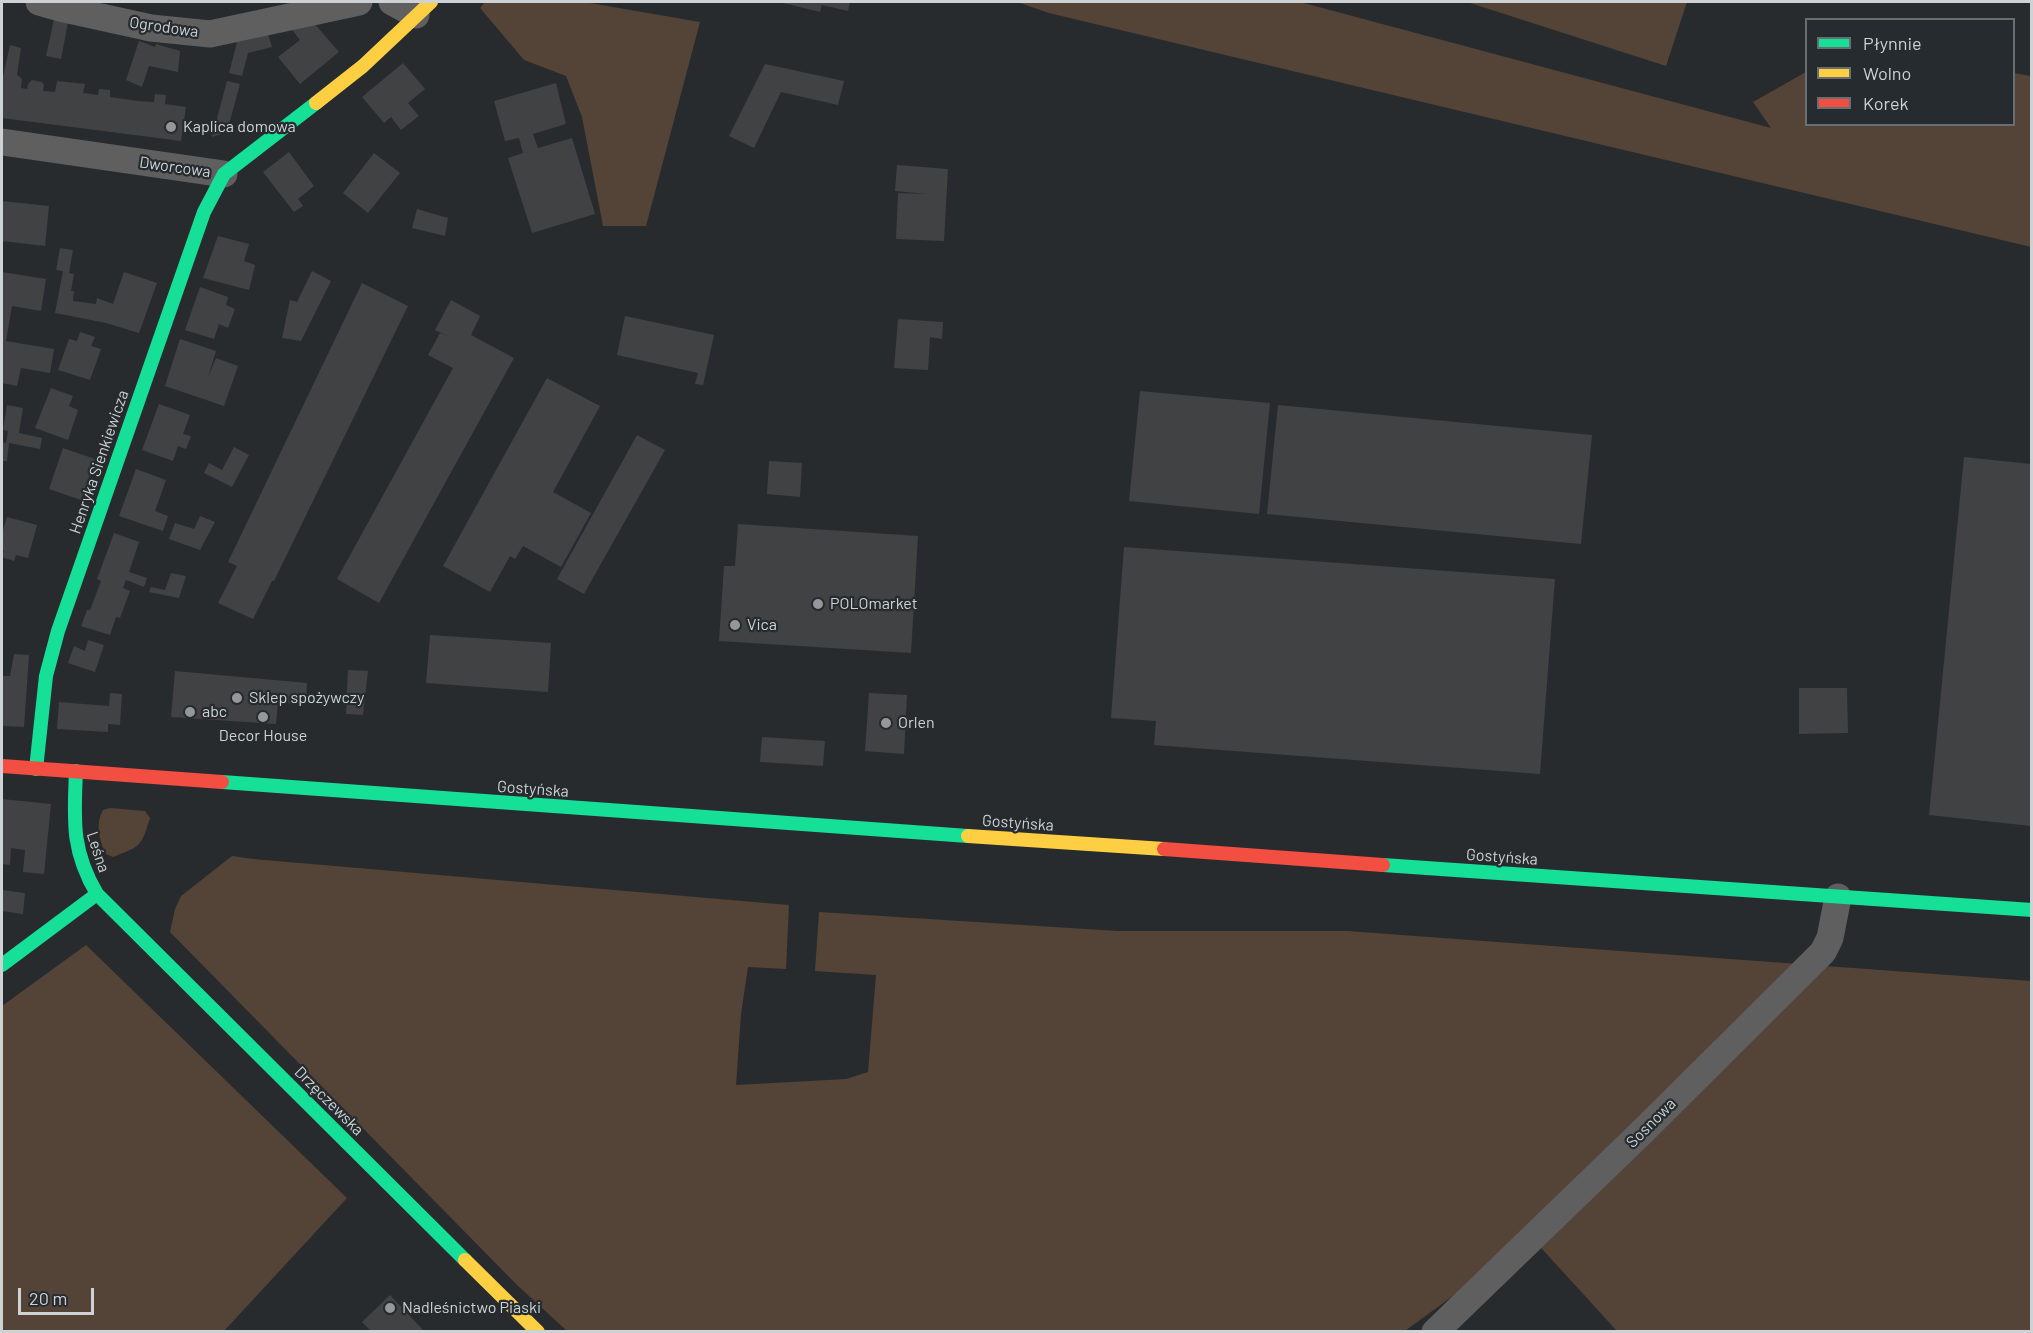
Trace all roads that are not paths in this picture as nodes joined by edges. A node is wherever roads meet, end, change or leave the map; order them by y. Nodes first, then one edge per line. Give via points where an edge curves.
1 (39, 2) edge
2 (359, 2) edge
3 (392, 2) edge
4 (424, 8) edge
5 (2, 142) edge
6 (224, 174) junction
7 (2, 766) edge
8 (36, 769) junction
9 (76, 771) junction
10 (97, 894) junction
11 (1838, 897) junction
12 (2031, 910) edge
13 (2, 965) edge
14 (538, 1332) edge
15 (1435, 1332) edge

1 - 2 street, Ogrodowa via 152,28 210,34
3 - 4 street
4 - 6 street, Dworcowa via 363,66
5 - 6 street, Dworcowa
6 - 8 street, Henryka Sienkiewicza via 204,212 58,631 46,675
7 - 8 street, Gostyńska
8 - 9 street, Gostyńska
9 - 10 street, Leśna via 74,838 83,871
9 - 11 street, Gostyńska
10 - 13 street, Leśna
10 - 14 street, Drzęczewska
11 - 12 street, Gostyńska
11 - 15 street, Sosnowa via 1830,938 1823,952

